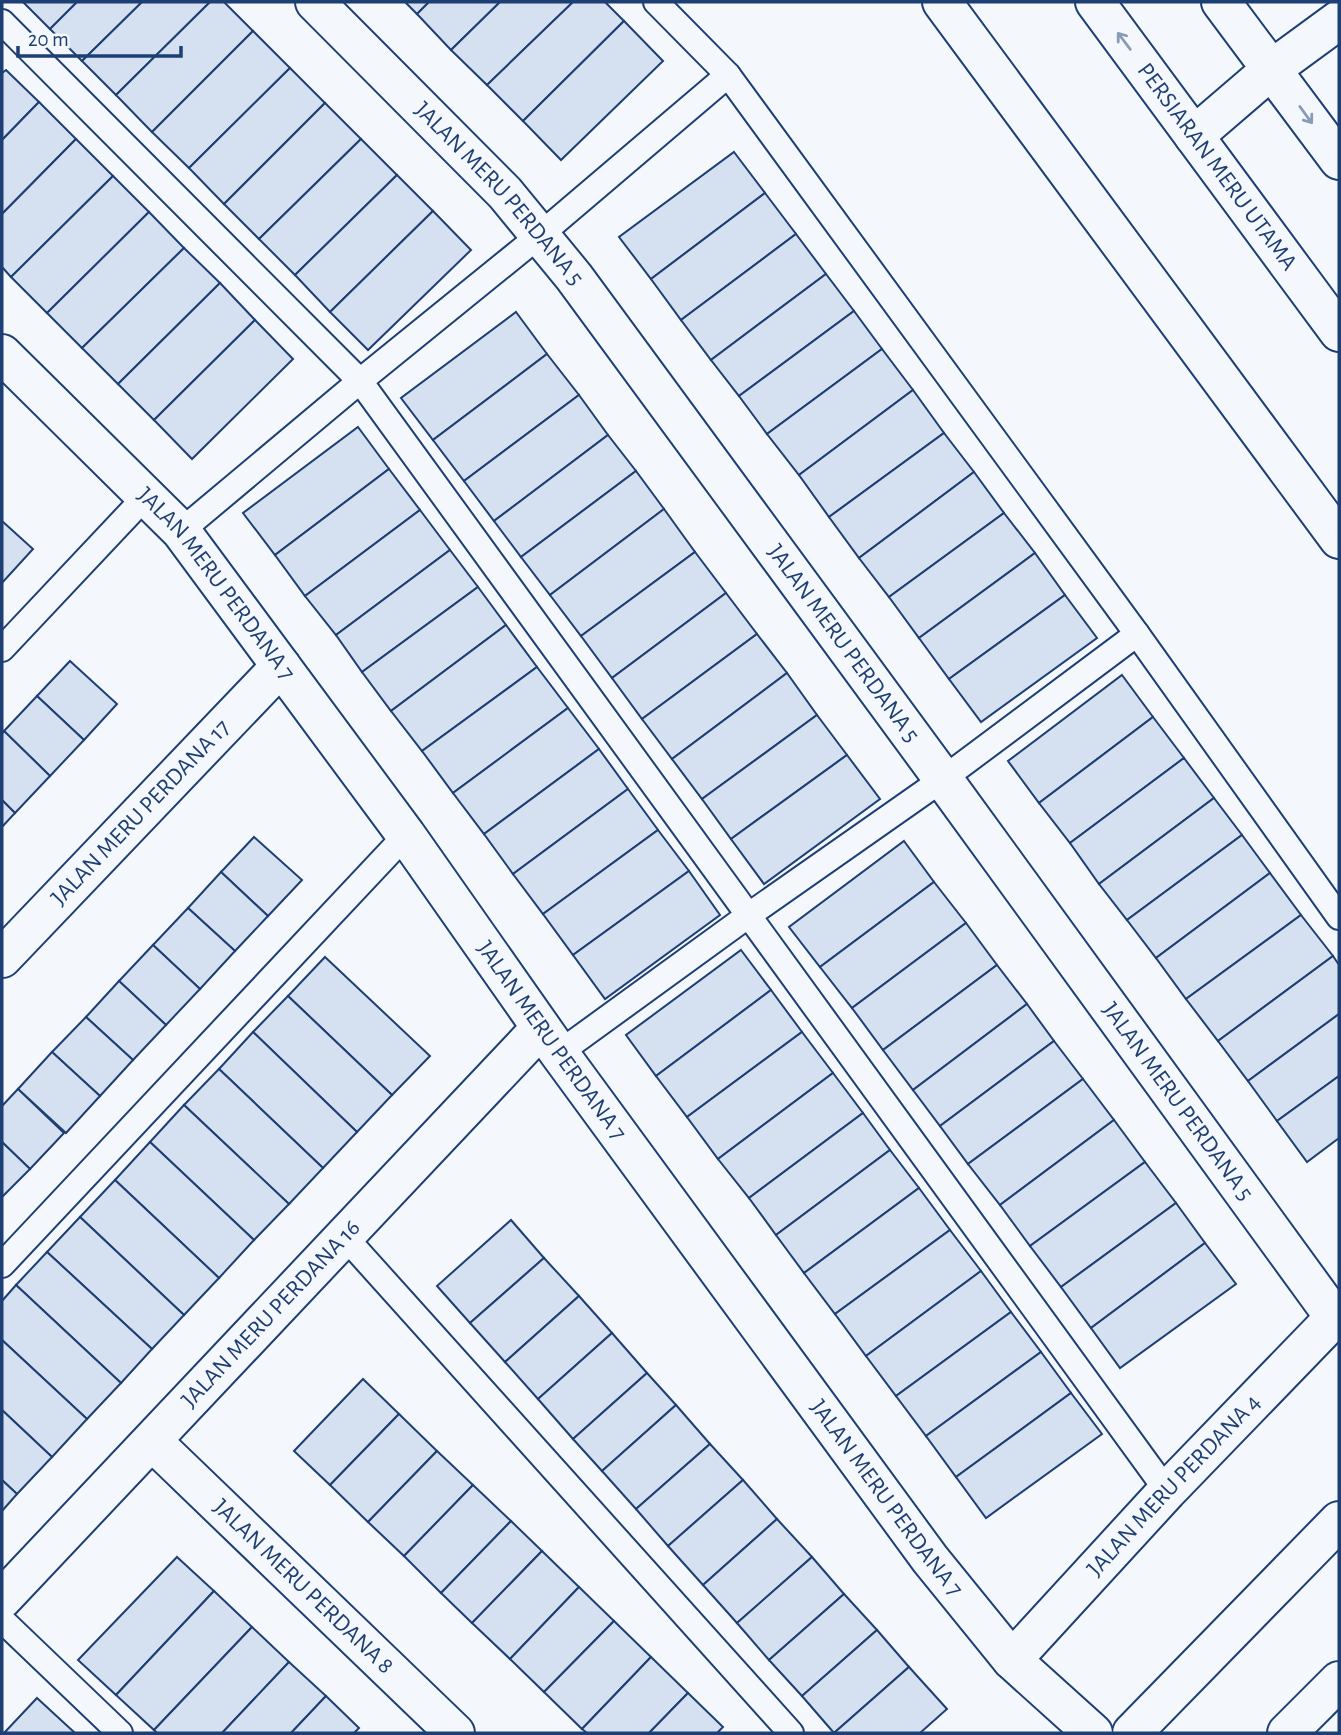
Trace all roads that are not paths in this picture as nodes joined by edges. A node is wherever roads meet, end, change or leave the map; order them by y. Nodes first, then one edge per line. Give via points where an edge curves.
1 (314, 2) edge
2 (656, 2) edge
3 (942, 2) edge
4 (1095, 2) edge
5 (1221, 2) edge
6 (1339, 20) edge
7 (2, 22) edge
8 (1272, 69) junction
9 (728, 75) junction
10 (1194, 136) junction
11 (1339, 160) edge
12 (540, 235) junction
13 (1339, 332) edge
14 (2, 354) edge
15 (360, 381) junction
16 (147, 495) junction
17 (181, 531) junction
18 (1339, 539) edge
19 (1137, 634) junction
20 (2, 649) edge
21 (281, 666) junction
22 (943, 779) junction
23 (406, 835) junction
24 (749, 915) junction
25 (1339, 917) edge
26 (2, 958) edge
27 (550, 1040) junction
28 (345, 1237) junction
29 (2, 1265) edge
30 (1337, 1315) edge
31 (152, 1441) junction
32 (1167, 1491) junction
33 (1339, 1521) edge
34 (4, 1596) edge
35 (1013, 1660) junction
36 (1339, 1681) edge
37 (120, 1733) edge
38 (455, 1733) edge
39 (791, 1733) edge
40 (1093, 1733) edge
41 (1132, 1733) edge
42 (1287, 1733) edge

1 - 12 street, JALAN MERU PERDANA 5 via 505,193
2 - 9 lane
3 - 18 street
10 -> 4 street, PERSIARAN MERU UTAMA
5 - 8 street
6 - 8 street
7 - 15 lane
8 - 10 street
8 -> 11 street
9 - 12 lane
9 - 19 lane
10 - 13 street, PERSIARAN MERU UTAMA
12 - 15 lane
12 - 22 street, JALAN MERU PERDANA 5
14 - 16 street, JALAN MERU PERDANA 7
15 - 17 lane
15 - 24 lane
16 - 17 street, JALAN MERU PERDANA 7
16 - 20 lane
17 - 21 street, JALAN MERU PERDANA 7
19 - 22 lane
19 - 25 lane
21 - 23 street, JALAN MERU PERDANA 7
21 - 26 street, JALAN MERU PERDANA 17
22 - 24 lane
22 - 30 street, JALAN MERU PERDANA 5
23 - 27 street, JALAN MERU PERDANA 7
23 - 29 lane
24 - 27 lane
24 - 32 lane
27 - 28 street, JALAN MERU PERDANA 16
27 - 35 street, JALAN MERU PERDANA 7 via 930,1559
28 - 31 street, JALAN MERU PERDANA 16
28 - 39 lane
30 - 32 street, JALAN MERU PERDANA 4
31 - 34 street, JALAN MERU PERDANA 16
31 - 38 street, JALAN MERU PERDANA 8
32 - 35 street, JALAN MERU PERDANA 4
33 - 41 street
34 - 37 lane
35 - 40 street, JALAN MERU PERDANA 7
36 - 42 street

